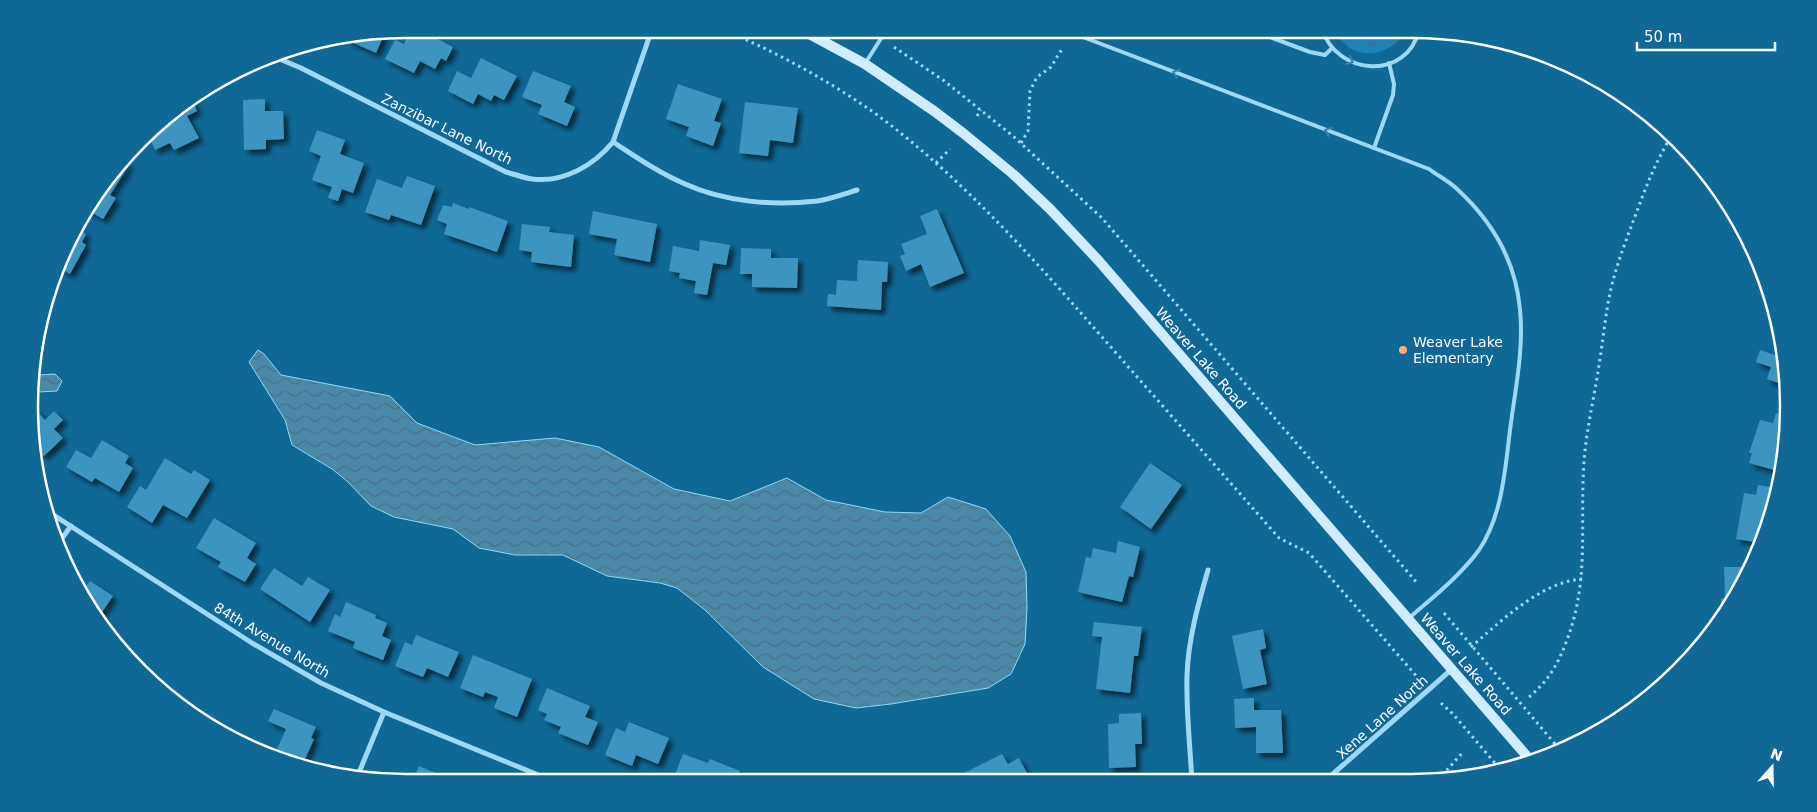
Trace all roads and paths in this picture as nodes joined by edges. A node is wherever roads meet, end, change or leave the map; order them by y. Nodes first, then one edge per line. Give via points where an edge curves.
1 (649, 38) edge
2 (741, 38) edge
3 (817, 38) edge
4 (881, 38) edge
5 (1086, 38) edge
6 (1272, 38) edge
7 (1326, 38) edge
8 (1416, 38) edge
9 (894, 48) dead end
10 (1064, 48) dead end
11 (1332, 48) junction
12 (281, 60) edge
13 (865, 64) junction
14 (1389, 64) junction
15 (981, 110) junction
16 (977, 116) dead end
17 (1668, 141) edge
18 (612, 142) junction
19 (1021, 143) junction
20 (1374, 148) junction
21 (950, 149) dead end
22 (936, 164) junction
23 (857, 190) dead end
24 (54, 514) edge
25 (72, 526) junction
26 (62, 538) edge
27 (1208, 570) dead end
28 (1582, 578) junction
29 (1418, 584) dead end
30 (1444, 613) dead end
31 (1408, 619) junction
32 (1471, 647) junction
33 (1452, 669) junction
34 (1419, 679) dead end
35 (1529, 697) dead end
36 (1441, 703) dead end
37 (384, 712) junction
38 (1555, 744) edge
39 (1463, 752) dead end
40 (1527, 756) edge
41 (1496, 764) edge
42 (360, 771) edge
43 (1444, 773) edge
44 (536, 774) edge
45 (1192, 774) edge
46 (1334, 774) edge

1 - 18 street, Zanzibar Lane North
2 - 22 path via 815,75 874,114
3 - 13 main road, Weaver Lake Road
4 - 13 lane
20 -> 5 lane
6 - 11 lane via 1325,55
7 - 11 lane
8 - 14 lane via 1403,56
9 - 15 path
10 - 19 path via 1051,67 1037,76 1030,91 1028,131
11 -> 14 lane via 1353,64 1366,67
12 - 18 street, Zanzibar Lane North via 506,172 532,180 555,179 575,172 604,153
13 - 31 main road, Weaver Lake Road via 978,145 1056,215
14 - 20 lane via 1393,95
15 - 16 path
15 - 19 path
17 - 28 path via 1645,188 1610,293 1585,450
18 - 23 street via 646,165 686,185 729,198 775,204 818,200
19 - 29 path via 1102,218
20 - 31 lane via 1429,169 1456,187 1481,213 1510,260 1521,310 1521,338 1505,470 1491,527 1478,550 1460,571
21 - 22 path
22 - 34 path via 1035,260 1279,538 1309,553
24 - 25 street, 84th Avenue North
25 - 26 street
25 - 37 street, 84th Avenue North via 282,662 321,684
27 - 45 street via 1189,649 1187,677
28 - 32 path via 1553,587 1517,609
28 - 35 path via 1577,612 1563,651 1549,678
30 - 32 path
31 - 33 main road, Weaver Lake Road
32 - 38 path
33 - 40 main road, Weaver Lake Road
33 - 46 street, Xene Lane North
36 - 41 path
37 - 42 street
37 - 44 street, 84th Avenue North
39 - 43 path

